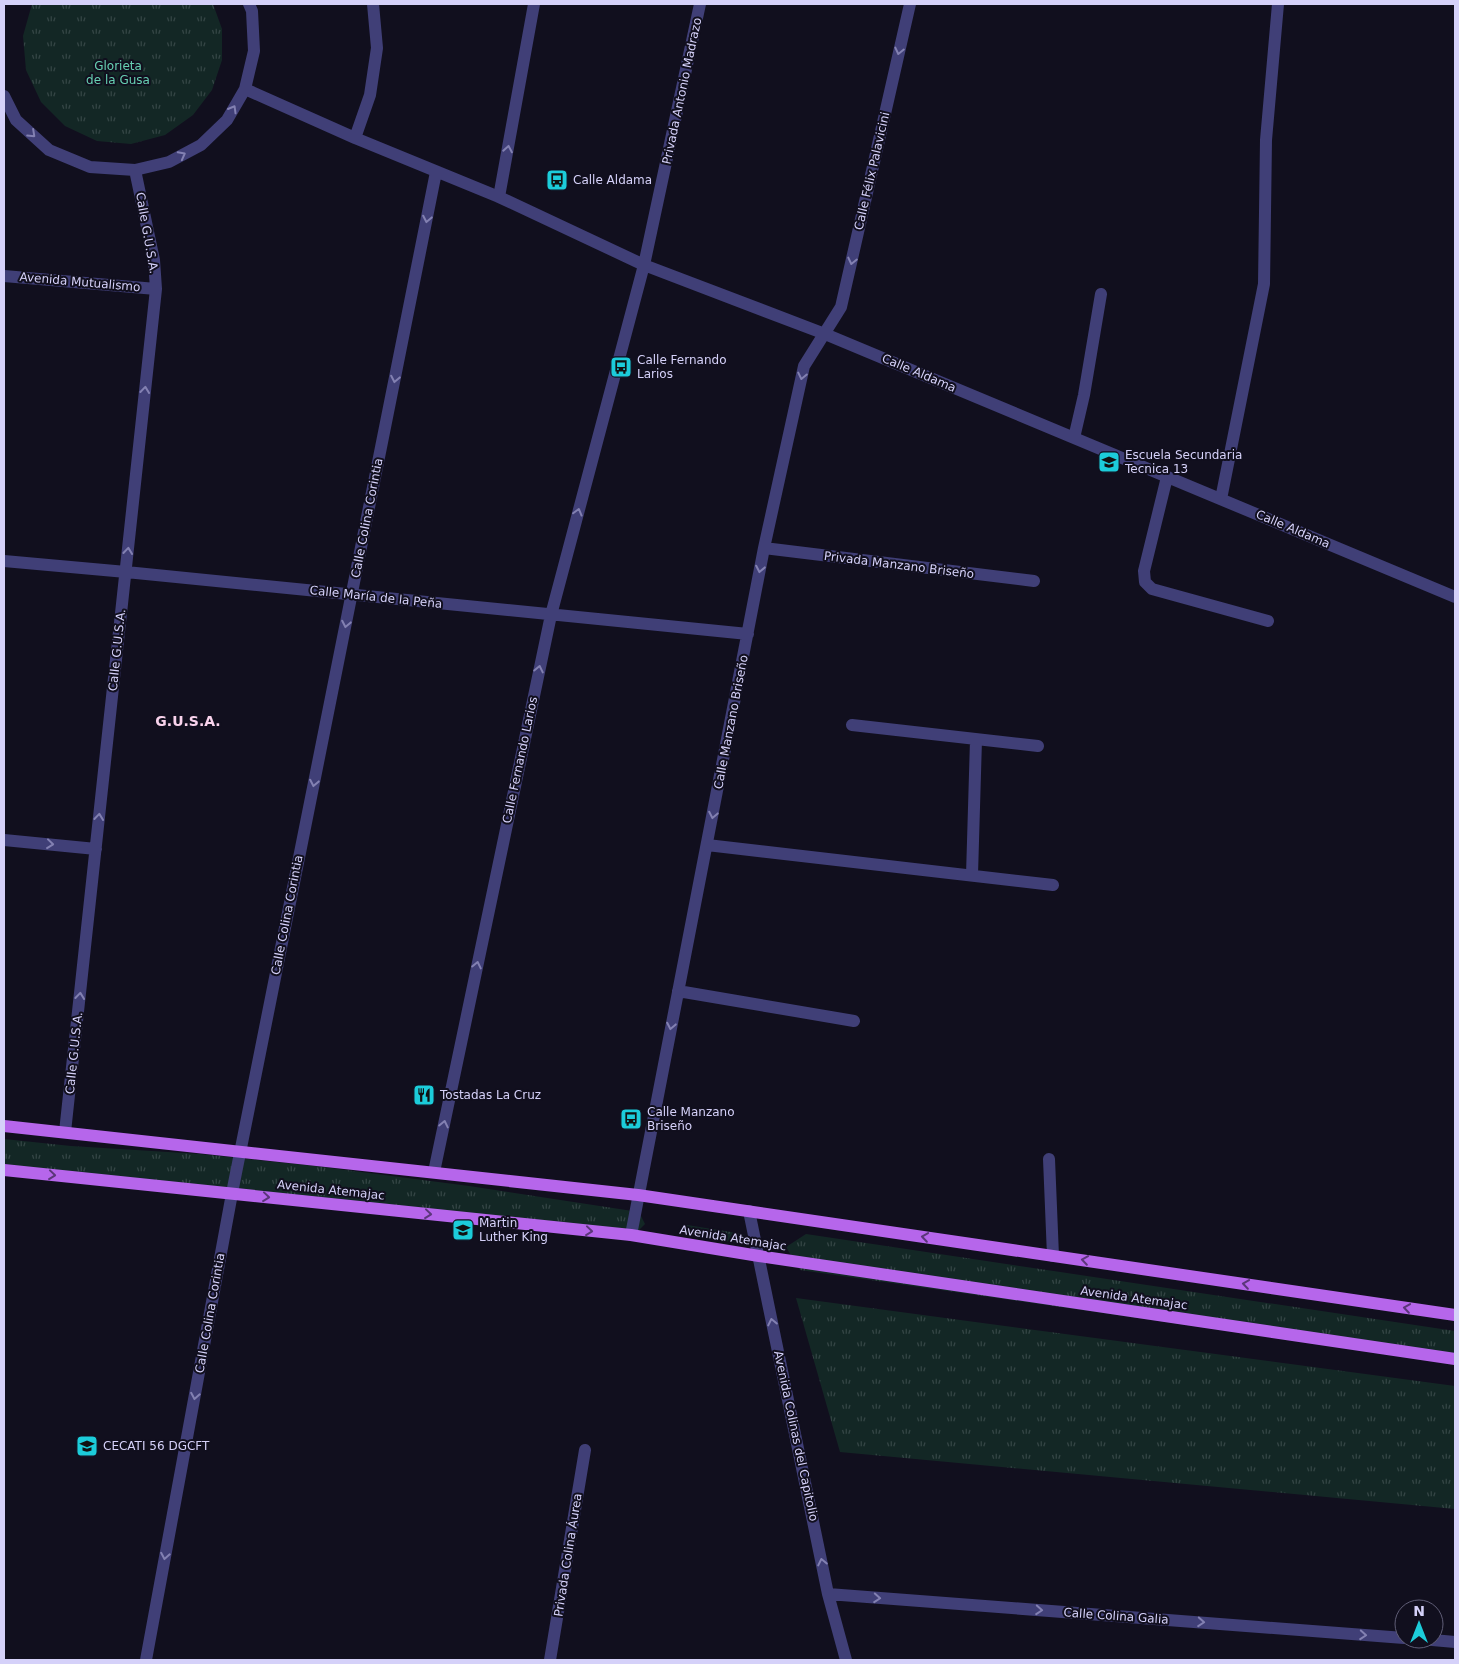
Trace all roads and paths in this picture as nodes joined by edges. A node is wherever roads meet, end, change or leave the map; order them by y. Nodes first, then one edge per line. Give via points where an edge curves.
1 (249, 4) edge
2 (373, 4) edge
3 (534, 4) edge
4 (700, 4) edge
5 (910, 4) edge
6 (1278, 4) edge
7 (245, 89) junction
8 (4, 96) edge
9 (355, 138) junction
10 (135, 170) junction
11 (436, 172) junction
12 (499, 198) junction
13 (644, 265) junction
14 (4, 276) edge
15 (156, 289) junction
16 (1101, 294) dead end
17 (825, 334) junction
18 (1074, 438) junction
19 (1167, 476) junction
20 (1221, 499) junction
21 (764, 548) junction
22 (4, 561) edge
23 (126, 572) junction
24 (1034, 581) dead end
25 (352, 594) junction
26 (1455, 597) edge
27 (551, 614) junction
28 (1268, 621) dead end
29 (748, 634) junction
30 (852, 725) dead end
31 (976, 740) junction
32 (1038, 746) dead end
33 (4, 840) edge
34 (707, 845) junction
35 (96, 849) junction
36 (972, 876) junction
37 (1053, 885) dead end
38 (678, 991) junction
39 (854, 1021) dead end
40 (4, 1126) edge
41 (66, 1132) junction
42 (240, 1150) junction
43 (1049, 1159) dead end
44 (4, 1170) edge
45 (434, 1172) junction
46 (232, 1193) junction
47 (638, 1195) junction
48 (749, 1211) junction
49 (631, 1235) junction
50 (758, 1256) junction
51 (1053, 1256) junction
52 (1455, 1315) edge
53 (1455, 1359) edge
54 (585, 1450) dead end
55 (828, 1594) junction
56 (1394, 1637) edge
57 (146, 1660) edge
58 (550, 1660) edge
59 (846, 1660) edge

1 - 7 street via 254,51
2 - 9 street via 377,48 370,95
12 -> 3 street
4 - 13 street, Privada Antonio Madrazo
5 -> 17 street, Calle Félix Palavicini via 842,307
6 - 20 street via 1266,140 1264,284
7 - 9 street, Calle Aldama
10 -> 7 street via 169,162 201,145 227,120
8 -> 10 street via 16,120 49,150 90,167
9 - 11 street, Calle Aldama
10 - 15 street, Calle G.U.S.A. via 154,260
11 - 12 street, Calle Aldama
11 -> 25 street, Calle Colina Corintia
12 - 13 street, Calle Aldama
13 - 17 street, Calle Aldama
27 -> 13 street, Calle Fernando Larios
14 - 15 street, Avenida Mutualismo
23 -> 15 street, Calle G.U.S.A.
16 - 18 street
17 - 18 street, Calle Aldama
17 -> 21 street, Calle Manzano Briseño via 804,366
18 - 19 street, Calle Aldama
19 - 20 street, Calle Aldama
19 - 28 street via 1144,582 1152,589
20 - 26 street, Calle Aldama
21 - 24 street, Privada Manzano Briseño
21 -> 29 street, Calle Manzano Briseño
22 - 23 street, Calle María de la Peña
23 - 25 street, Calle María de la Peña
35 -> 23 street, Calle G.U.S.A.
25 - 27 street, Calle María de la Peña
25 -> 42 street, Calle Colina Corintia
27 - 29 street, Calle María de la Peña
45 -> 27 street, Calle Fernando Larios
29 -> 34 street, Calle Manzano Briseño
30 - 31 street
31 - 32 street
31 - 36 street
33 -> 35 street
34 - 36 street
34 - 38 street, Calle Manzano Briseño
41 -> 35 street, Calle G.U.S.A.
36 - 37 street
38 - 39 street
38 -> 47 street, Calle Manzano Briseño
40 - 41 main road
41 - 42 main road
42 - 45 main road
42 - 46 street, Calle Colina Corintia
43 - 51 street
44 -> 46 main road, Avenida Atemajac
45 - 47 main road
46 -> 49 main road, Avenida Atemajac
46 -> 57 street, Calle Colina Corintia
47 - 48 main road
47 - 49 street, Calle Manzano Briseño
48 - 50 street, Avenida Colinas del Capitolio
51 -> 48 main road
49 - 50 main road, Avenida Atemajac
50 - 53 main road, Avenida Atemajac
55 -> 50 street, Avenida Colinas del Capitolio
52 -> 51 main road
54 - 58 street, Privada Colina Áurea
55 -> 56 street, Calle Colina Galia
55 - 59 street, Avenida Colinas del Capitolio

